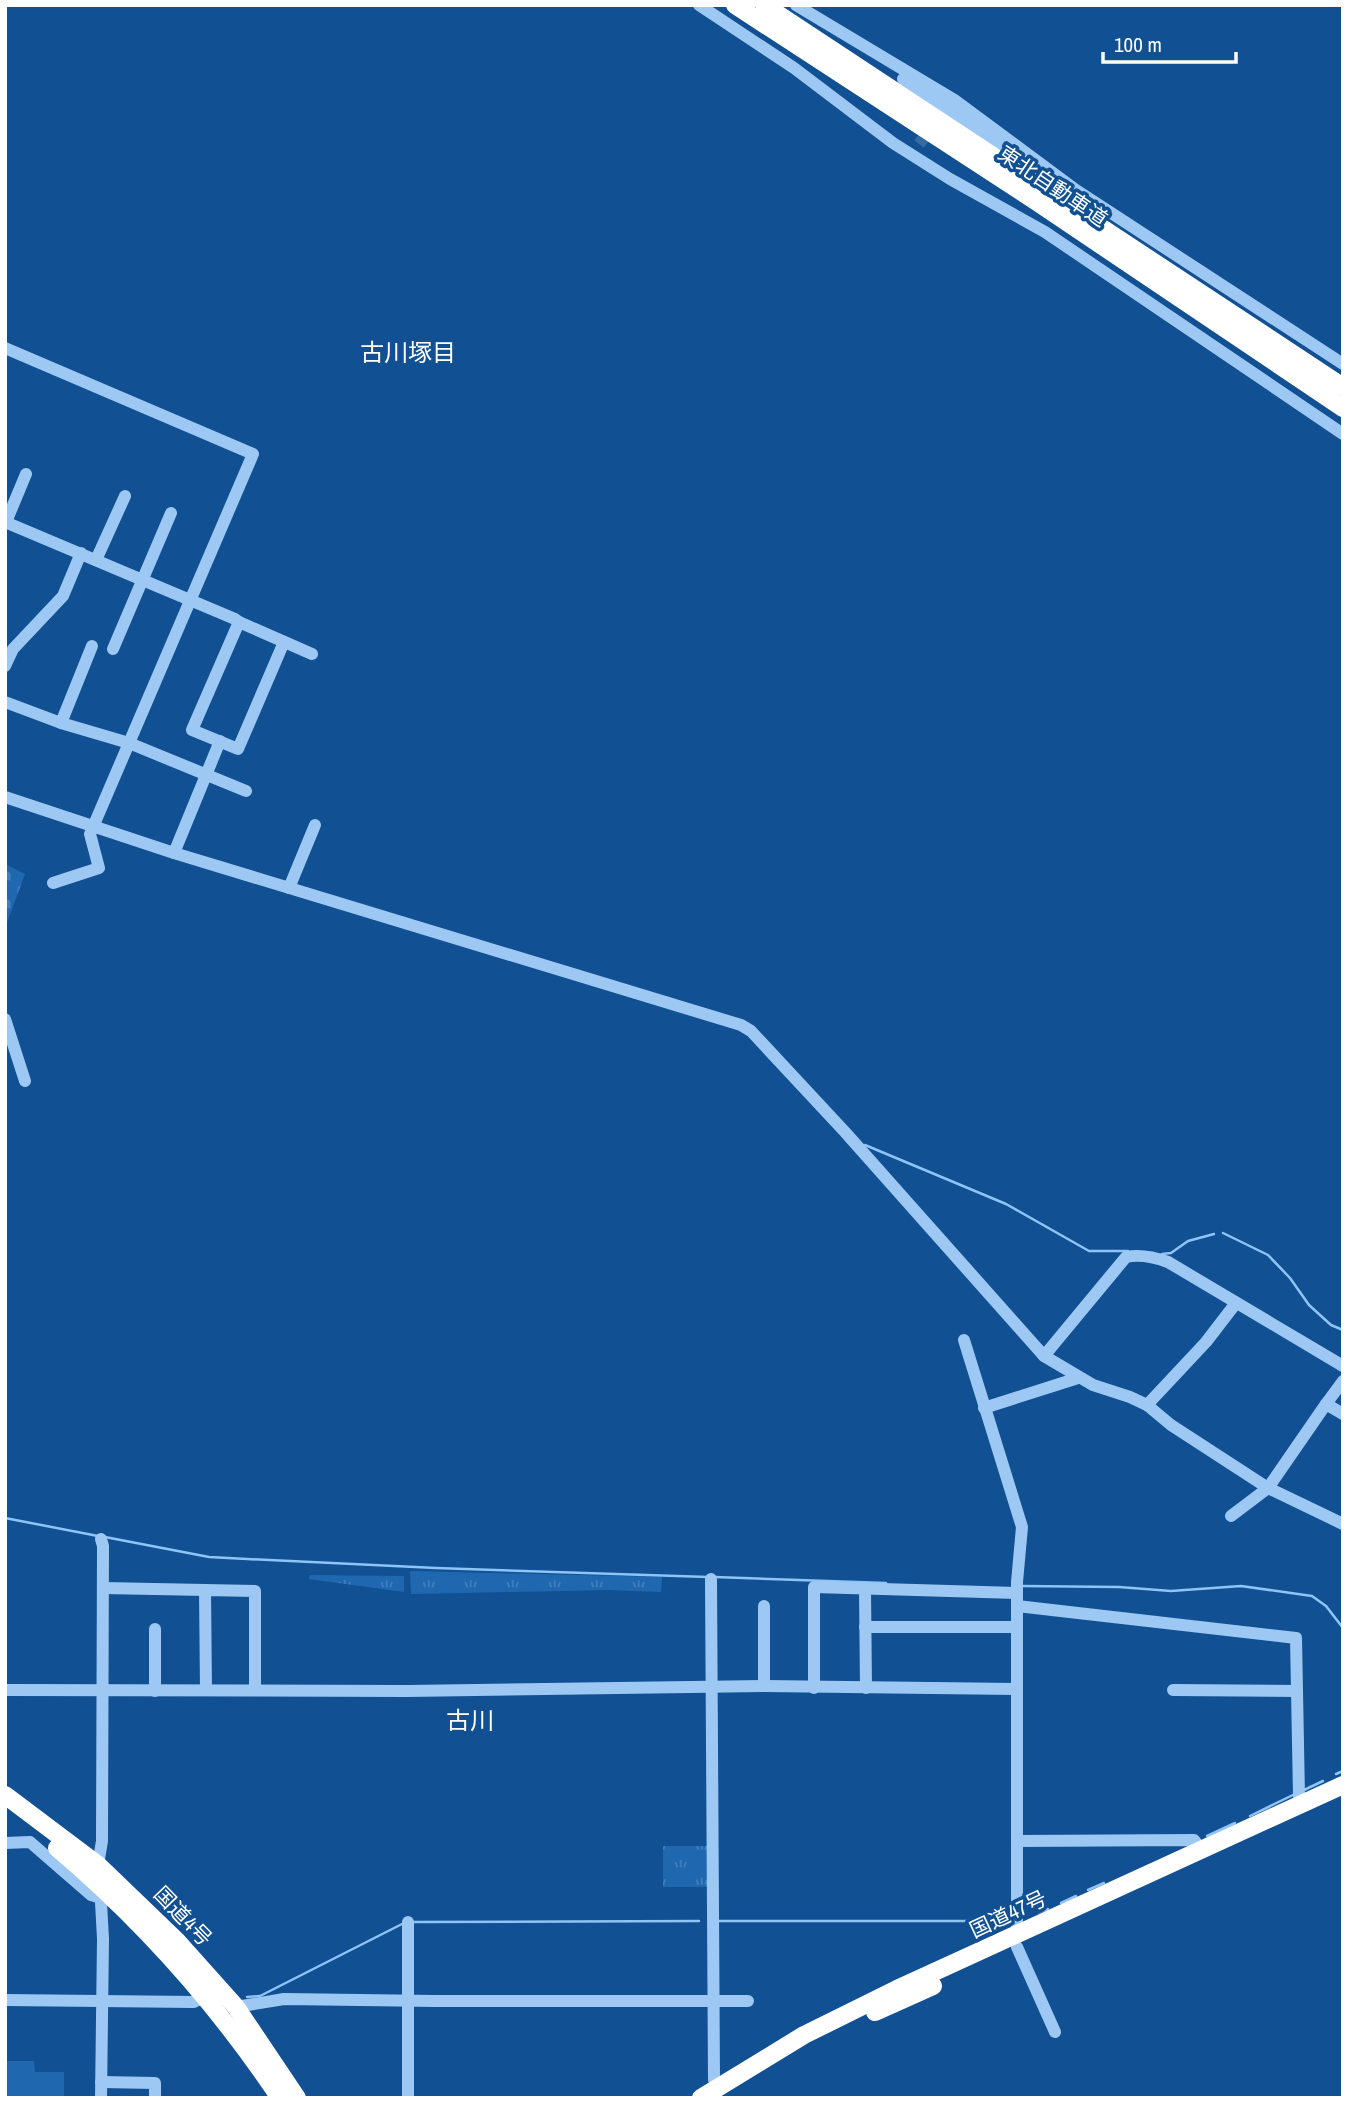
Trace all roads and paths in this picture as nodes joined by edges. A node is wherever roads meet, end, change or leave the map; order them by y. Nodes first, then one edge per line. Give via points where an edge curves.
1 (699, 5) edge
2 (735, 5) edge
3 (764, 5) edge
4 (796, 5) edge
5 (862, 46) junction
6 (856, 116) junction
7 (1034, 159) junction
8 (982, 197) junction
9 (5, 348) edge
10 (1343, 364) edge
11 (1343, 387) edge
12 (1343, 408) edge
13 (1343, 434) edge
14 (26, 474) dead end
15 (125, 496) dead end
16 (171, 513) dead end
17 (5, 522) edge
18 (81, 553) junction
19 (96, 560) junction
20 (144, 580) junction
21 (190, 600) junction
22 (239, 622) junction
23 (284, 642) junction
24 (92, 646) dead end
25 (113, 649) dead end
26 (312, 654) dead end
27 (5, 666) edge
28 (5, 702) edge
29 (61, 723) junction
30 (220, 741) junction
31 (129, 743) junction
32 (206, 774) junction
33 (246, 791) dead end
34 (5, 797) edge
35 (315, 825) dead end
36 (94, 827) junction
37 (174, 853) junction
38 (53, 883) dead end
39 (289, 888) junction
40 (5, 1018) edge
41 (25, 1081) dead end
42 (1236, 1303) junction
43 (964, 1340) dead end
44 (1044, 1356) junction
45 (1343, 1366) edge
46 (1078, 1378) junction
47 (1343, 1381) edge
48 (1326, 1404) junction
49 (1147, 1405) junction
50 (984, 1408) junction
51 (1343, 1414) edge
52 (1268, 1488) junction
53 (1231, 1516) dead end
54 (1343, 1524) edge
55 (101, 1539) dead end
56 (711, 1579) dead end
57 (103, 1588) junction
58 (865, 1589) junction
59 (205, 1590) junction
60 (1017, 1593) junction
61 (764, 1606) dead end
62 (865, 1627) junction
63 (1017, 1627) junction
64 (155, 1629) dead end
65 (764, 1686) junction
66 (711, 1688) junction
67 (814, 1688) junction
68 (866, 1688) junction
69 (255, 1689) junction
70 (1016, 1689) junction
71 (5, 1690) edge
72 (206, 1690) junction
73 (1173, 1690) dead end
74 (103, 1691) junction
75 (155, 1691) junction
76 (1297, 1691) junction
77 (1343, 1785) edge
78 (5, 1795) edge
79 (1343, 1797) edge
80 (1304, 1802) junction
81 (5, 1807) edge
82 (1017, 1841) junction
83 (5, 1843) edge
84 (1202, 1850) junction
85 (97, 1865) junction
86 (100, 1891) junction
87 (408, 1922) dead end
88 (1017, 1941) junction
89 (204, 1997) junction
90 (5, 2000) edge
91 (103, 2000) junction
92 (407, 2000) junction
93 (748, 2001) dead end
94 (714, 2002) junction
95 (236, 2007) junction
96 (1055, 2032) dead end
97 (101, 2082) junction
98 (721, 2092) edge
99 (101, 2098) edge
100 (155, 2098) edge
101 (280, 2098) edge
102 (297, 2098) edge
103 (408, 2098) edge
104 (701, 2098) edge

1 - 6 street
2 - 12 highway, 東北自動車道
3 - 11 highway, 東北自動車道
4 - 5 street
5 - 7 street via 956,101
5 - 7 street via 865,53 946,111 1010,150
6 - 8 street
6 - 8 street via 917,146
7 - 10 street
8 - 13 street via 1073,250
9 - 21 street via 253,454
14 - 17 street
15 - 19 street
16 - 20 street
17 - 18 street
18 - 19 street
18 - 27 street via 63,596 13,649
19 - 20 street
20 - 21 street
20 - 25 street
21 - 22 street
21 - 31 street
22 - 23 street
22 - 30 street via 192,730
23 - 26 street
23 - 30 street via 238,749
24 - 29 street
28 - 29 street
29 - 31 street
30 - 32 street
31 - 32 street
31 - 36 street
32 - 33 street
32 - 37 street
34 - 36 street
35 - 39 street
36 - 37 street
36 - 38 street via 90,834 99,868
37 - 39 street
39 - 44 street via 732,1021 751,1031
40 - 41 street
42 - 44 street via 1158,1258 1126,1257
42 - 45 street
42 - 49 street
43 - 50 street
44 - 46 street
46 - 49 street
46 - 50 street
47 - 48 street
48 - 51 street
48 - 52 street
49 - 52 street
50 - 60 street via 1022,1527
52 - 53 street
52 - 54 street
55 - 57 street
56 - 66 street
57 - 59 street
57 - 74 street
58 - 60 street
58 - 62 street
58 - 67 street via 814,1587
59 - 69 street via 255,1591
59 - 72 street
60 - 63 street
60 - 76 street via 1296,1638
61 - 65 street
62 - 63 street
62 - 68 street
63 - 70 street
64 - 75 street
65 - 66 street
65 - 67 street
66 - 69 street
66 - 94 street
67 - 68 street
68 - 70 street
69 - 72 street
70 - 82 street
71 - 74 street
72 - 75 street
73 - 76 street
74 - 75 street
74 - 85 street via 102,1841
76 - 80 street via 1299,1796
77 - 80 highway, 国道47号
78 - 85 highway, 国道4号
79 - 88 highway, 国道47号
80 - 84 highway, 国道47号
81 - 86 highway, 国道4号
82 - 84 street via 1194,1840
82 - 88 street
83 - 86 street via 30,1842 90,1895
84 - 88 highway, 国道47号
85 - 95 highway, 国道4号 via 177,1941
86 - 89 highway, 国道4号 via 167,1952
86 - 91 street
87 - 92 street
88 - 96 street
88 - 98 highway, 国道47号
89 - 91 street via 194,2002
89 - 101 highway, 国道4号
90 - 91 street
91 - 97 street
92 - 94 street
92 - 95 street via 284,1999
92 - 103 street
93 - 94 street
94 - 98 street via 714,2080
95 - 102 highway, 国道4号
97 - 99 street
97 - 100 street via 155,2083
98 - 104 highway, 国道47号

